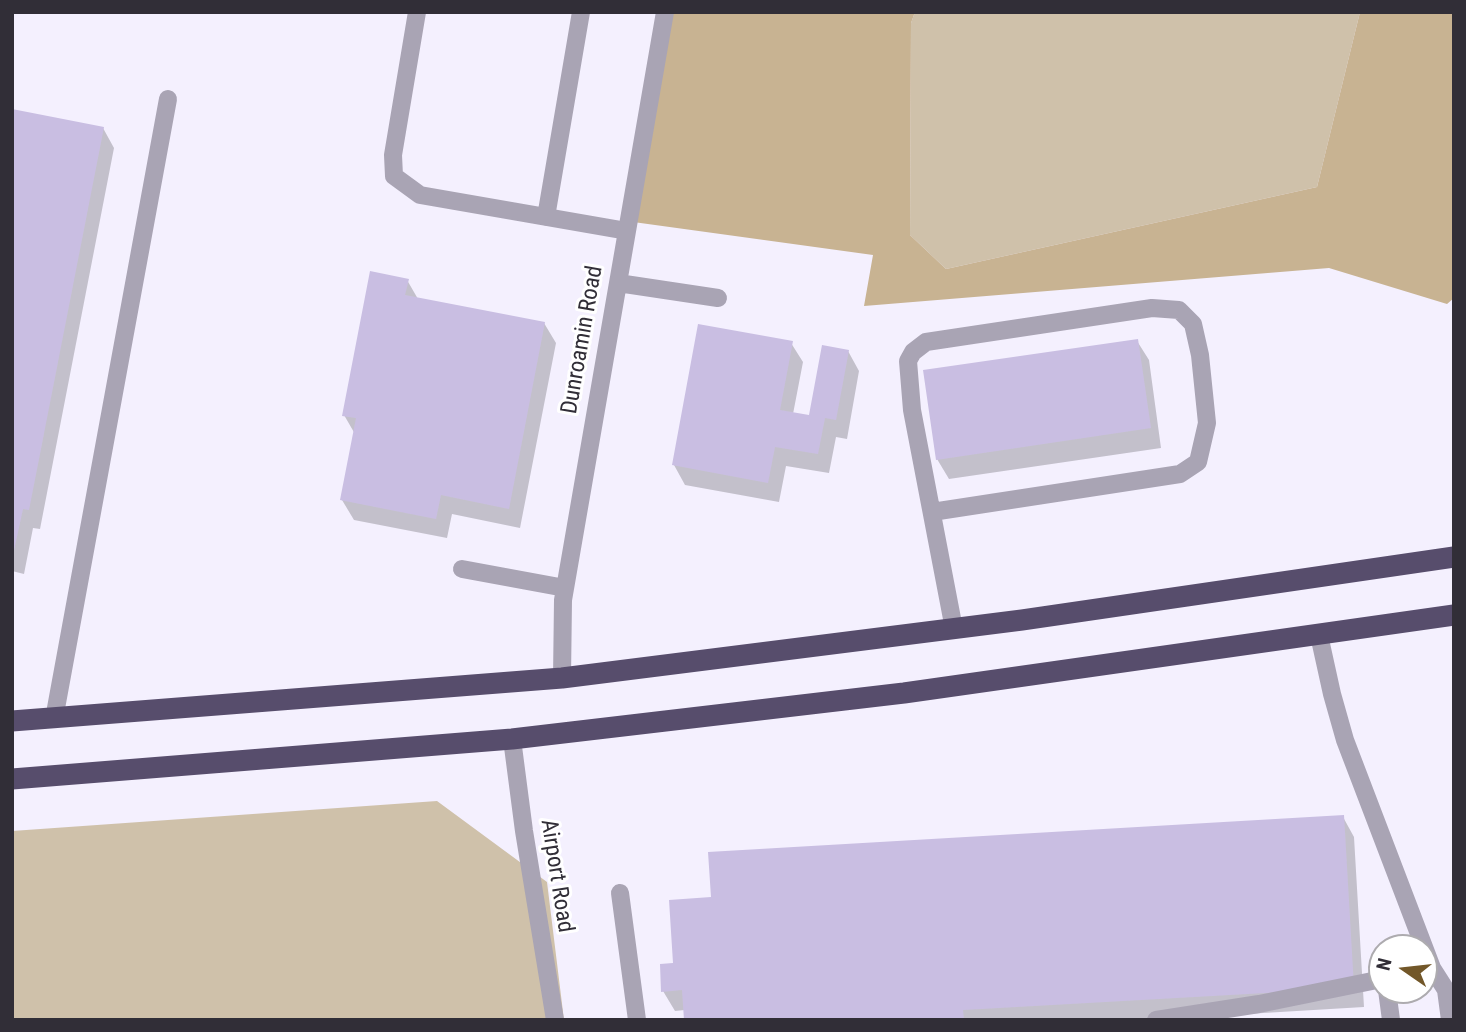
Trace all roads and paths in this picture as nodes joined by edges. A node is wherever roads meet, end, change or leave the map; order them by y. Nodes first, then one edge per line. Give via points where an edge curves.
1 (417, 12) edge
2 (581, 12) edge
3 (665, 12) edge
4 (168, 99) dead end
5 (546, 217) junction
6 (627, 231) junction
7 (618, 283) junction
8 (718, 298) dead end
9 (932, 512) junction
10 (1454, 557) edge
11 (462, 569) dead end
12 (565, 588) junction
13 (1454, 615) edge
14 (954, 629) junction
15 (1319, 635) junction
16 (562, 678) junction
17 (54, 719) junction
18 (12, 721) edge
19 (512, 738) junction
20 (12, 779) edge
21 (620, 893) dead end
22 (1415, 934) edge
23 (1438, 981) edge
24 (1368, 982) edge
25 (1245, 1013) edge
26 (555, 1020) edge
27 (637, 1020) edge
28 (1156, 1020) edge
29 (1450, 1020) edge

1 - 5 street via 393,155 394,176 420,195
2 - 5 street
3 - 6 street, Dunroamin Road
4 - 17 street
5 - 6 street
6 - 7 street, Dunroamin Road
7 - 8 street
7 - 12 street, Dunroamin Road
9 - 9 street via 912,410 908,361 926,342 1152,308 1179,310 1193,324 1207,423 1198,462 1180,474
9 - 14 street
10 - 14 highway
11 - 12 street
12 - 16 street, Dunroamin Road
13 - 15 highway
14 - 16 highway
15 - 19 highway via 904,694
15 - 22 street via 1345,740
16 - 17 highway
17 - 18 highway
19 - 20 highway
19 - 26 street, Airport Road
21 - 27 street
23 - 29 street via 1446,990
24 - 25 street
25 - 28 street

